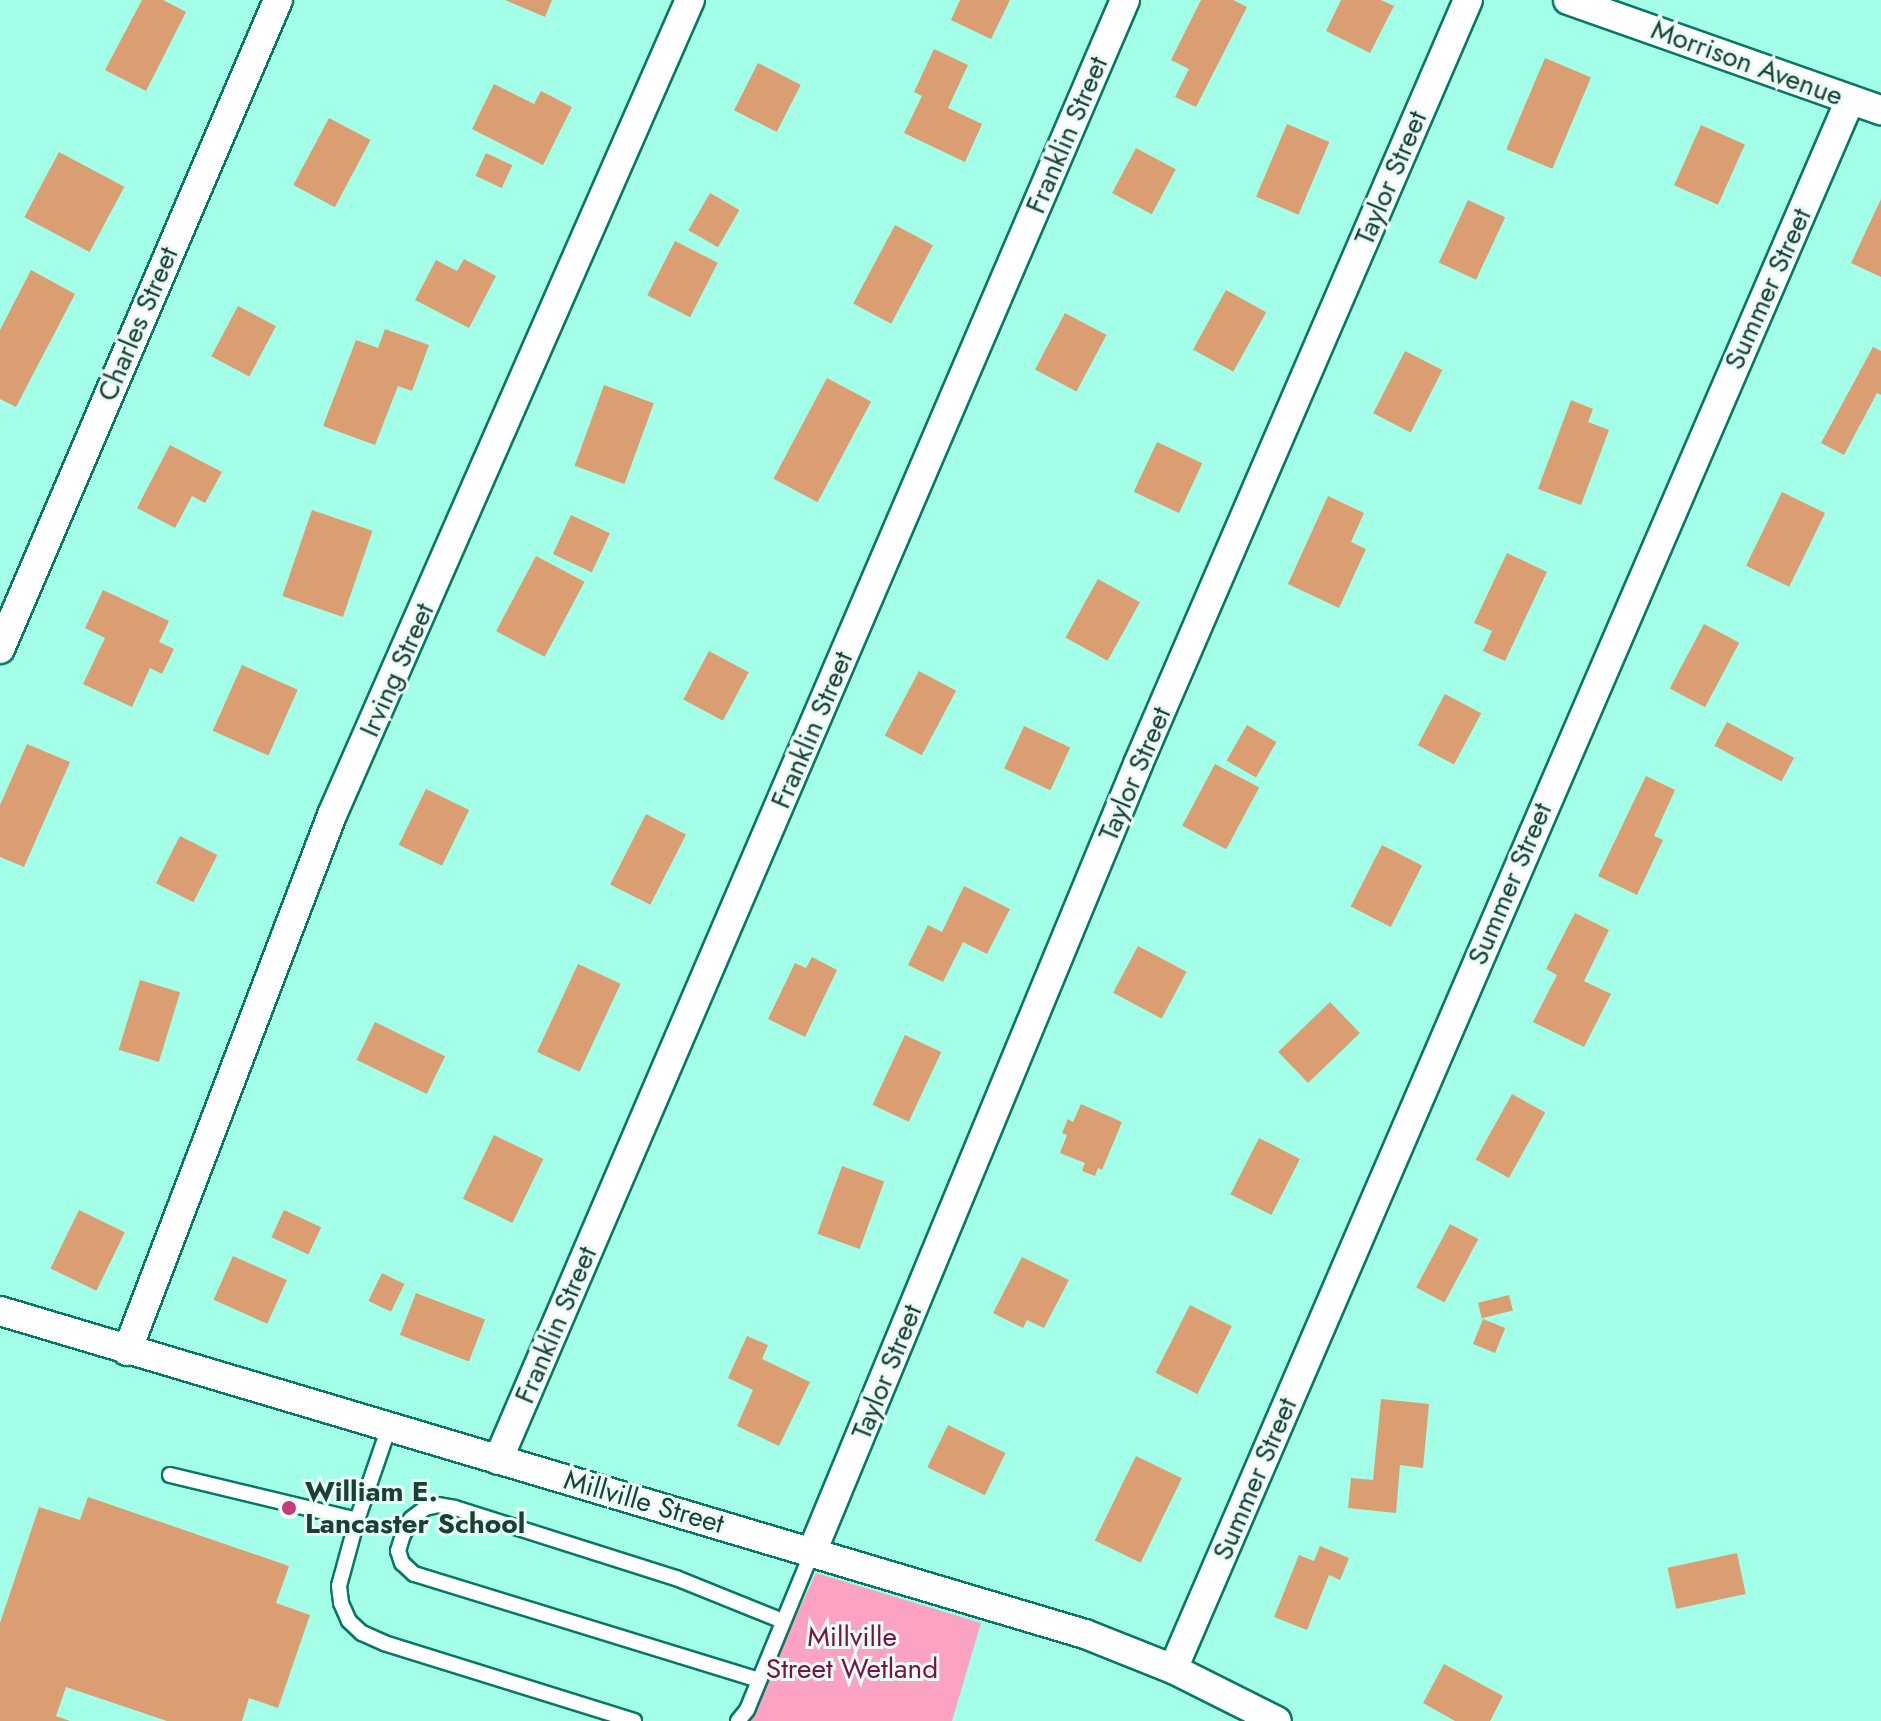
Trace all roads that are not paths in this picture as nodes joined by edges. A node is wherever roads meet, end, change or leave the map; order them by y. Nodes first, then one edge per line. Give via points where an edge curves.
1 (278, 0) edge
2 (690, 0) edge
3 (1125, 0) edge
4 (1468, 0) edge
5 (1568, 0) edge
6 (1850, 100) junction
7 (1881, 110) edge
8 (0, 649) edge
9 (0, 1311) edge
10 (127, 1351) junction
11 (389, 1427) junction
12 (498, 1460) junction
13 (170, 1475) dead end
14 (357, 1520) junction
15 (812, 1552) junction
16 (783, 1621) junction
17 (1173, 1669) junction
18 (759, 1680) junction
19 (743, 1716) edge
20 (1271, 1720) edge
21 (634, 1721) edge

1 - 8 street, Charles Street
2 - 10 street, Irving Street via 332,815
3 - 12 street, Franklin Street
4 - 15 street, Taylor Street via 1138,764
5 - 6 street, Morrison Avenue
6 - 7 street, Morrison Avenue
6 - 17 street, Summer Street
9 - 10 street, Millville Street
10 - 11 street, Millville Street
11 - 12 street, Millville Street
11 - 14 lane
12 - 15 street, Millville Street
13 - 14 lane
14 - 21 lane via 339,1586 349,1621 362,1633
15 - 16 lane
15 - 17 street, Millville Street via 1072,1630
16 - 18 lane
16 - 18 lane via 676,1578 455,1508 425,1508 403,1535 398,1551 414,1574
17 - 20 street, Millville Street
18 - 19 lane

